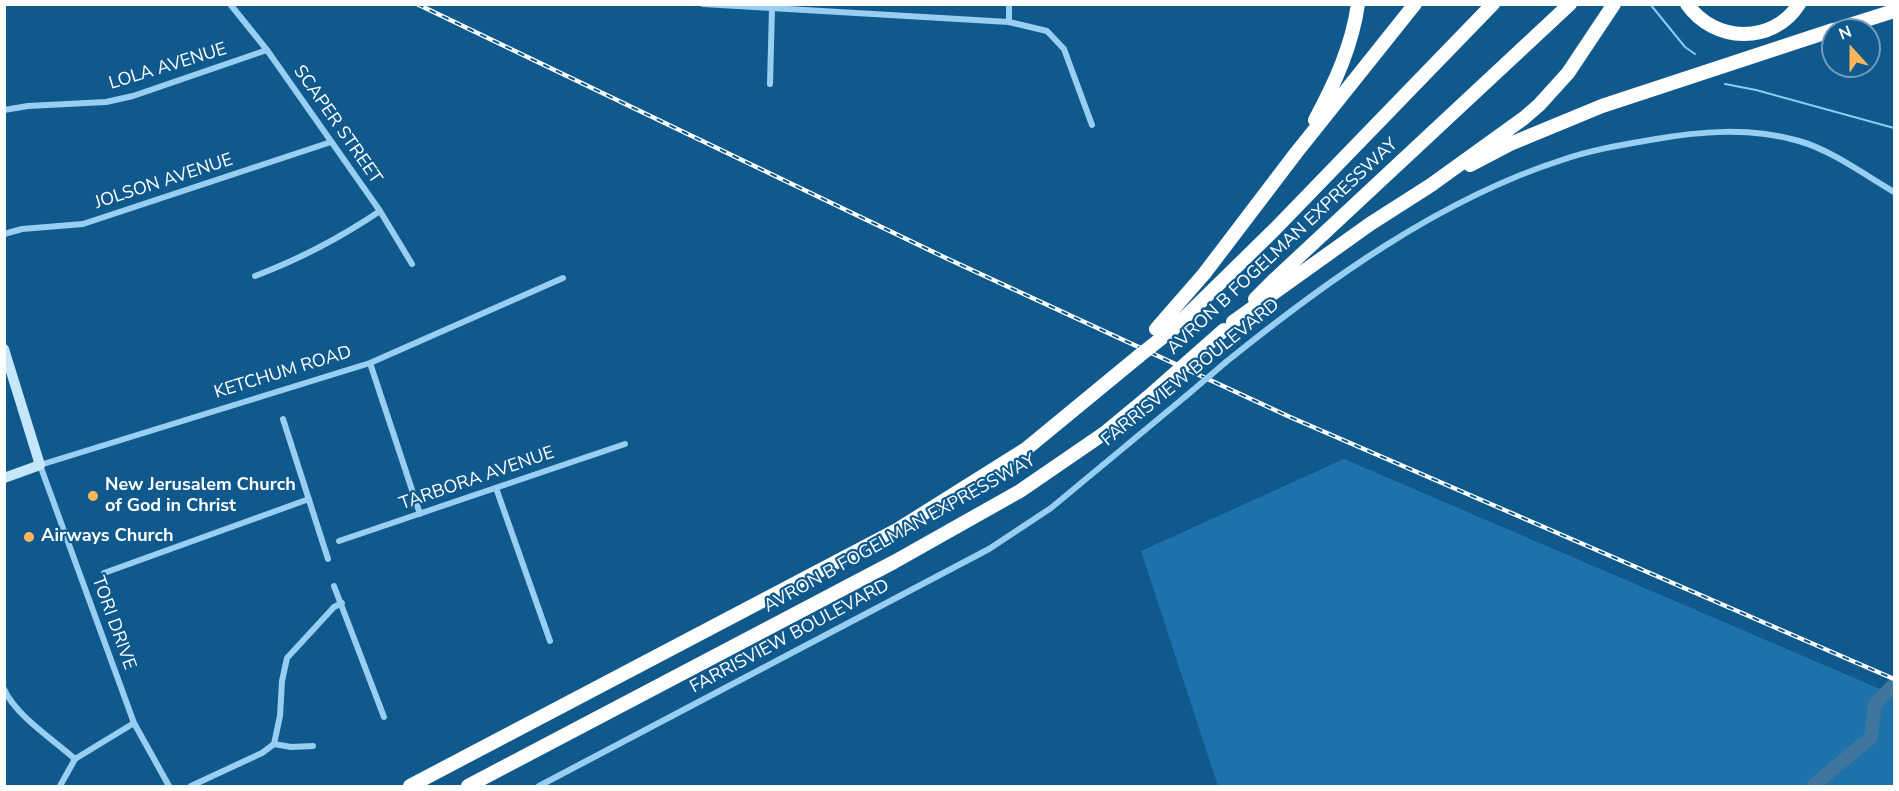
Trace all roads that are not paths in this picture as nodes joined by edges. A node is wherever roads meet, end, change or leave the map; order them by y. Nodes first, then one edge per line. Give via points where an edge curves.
1 (703, 4) edge
2 (1009, 4) edge
3 (1358, 4) edge
4 (1408, 4) edge
5 (1415, 4) edge
6 (1493, 4) edge
7 (1570, 4) edge
8 (1614, 4) edge
9 (1687, 4) edge
10 (1799, 4) edge
11 (232, 6) edge
12 (772, 8) junction
13 (1894, 11) edge
14 (1872, 18) edge
15 (1009, 22) junction
16 (1821, 34) edge
17 (267, 51) junction
18 (770, 84) dead end
19 (1350, 86) junction
20 (4, 110) edge
21 (1092, 125) dead end
22 (331, 142) junction
23 (1296, 153) junction
24 (1431, 185) junction
25 (1894, 192) edge
26 (380, 211) junction
27 (4, 234) edge
28 (412, 264) dead end
29 (255, 276) dead end
30 (563, 278) dead end
31 (1228, 326) junction
32 (4, 350) edge
33 (1139, 356) junction
34 (370, 363) junction
35 (283, 419) dead end
36 (625, 444) dead end
37 (40, 465) junction
38 (4, 478) edge
39 (496, 488) junction
40 (309, 499) junction
41 (420, 514) junction
42 (339, 541) dead end
43 (328, 559) dead end
44 (104, 573) dead end
45 (334, 586) dead end
46 (342, 603) junction
47 (550, 641) dead end
48 (4, 688) edge
49 (384, 717) dead end
50 (134, 723) junction
51 (274, 744) junction
52 (313, 746) dead end
53 (75, 759) junction
54 (60, 786) edge
55 (169, 786) edge
56 (191, 786) edge
57 (410, 786) edge
58 (468, 786) edge
59 (539, 786) edge

1 - 12 street
2 - 15 street
3 - 23 highway via 1338,73
4 - 19 highway
5 - 19 highway
6 - 33 highway, AVRON B FOGELMAN EXPRESSWAY, bridge via 1275,229 1173,329
7 - 31 highway, AVRON B FOGELMAN EXPRESSWAY
8 - 24 highway via 1568,73 1539,105
9 - 10 highway via 1698,18 1716,29 1745,35 1780,25
11 - 17 street, SCAPER STREET
12 - 15 street
12 - 18 street
13 - 14 highway
15 - 21 street via 1047,31 1064,49
16 - 24 highway via 1569,119
17 - 20 street, LOLA AVENUE via 133,96 106,102
17 - 22 street, SCAPER STREET
19 - 23 highway
22 - 26 street, SCAPER STREET
22 - 27 street, JOLSON AVENUE via 83,224
23 - 33 highway via 1204,274 1156,329
24 - 31 highway
25 - 59 street, FARRISVIEW BOULEVARD, bridge via 1801,142 1726,131 1685,134 1590,152 1521,175 1419,227 1309,297 1051,508 989,549
26 - 28 street, SCAPER STREET
26 - 29 street via 293,262
30 - 34 street, KETCHUM ROAD
31 - 58 highway, AVRON B FOGELMAN EXPRESSWAY, bridge via 1106,432 1020,491 894,562
32 - 37 main road
33 - 57 highway, AVRON B FOGELMAN EXPRESSWAY via 1026,449 897,530
34 - 37 street, KETCHUM ROAD
34 - 41 street
35 - 40 street
36 - 39 street, TARBORA AVENUE
37 - 38 main road, KETCHUM ROAD
37 - 50 street, TORI DRIVE
39 - 41 street, TARBORA AVENUE
39 - 47 street
40 - 43 street
40 - 44 street
41 - 42 street, TARBORA AVENUE
45 - 46 street
46 - 49 street
46 - 51 street via 287,658
48 - 53 street via 23,714
50 - 53 street
50 - 55 street, TORI DRIVE
51 - 52 street
51 - 56 street
53 - 54 street

